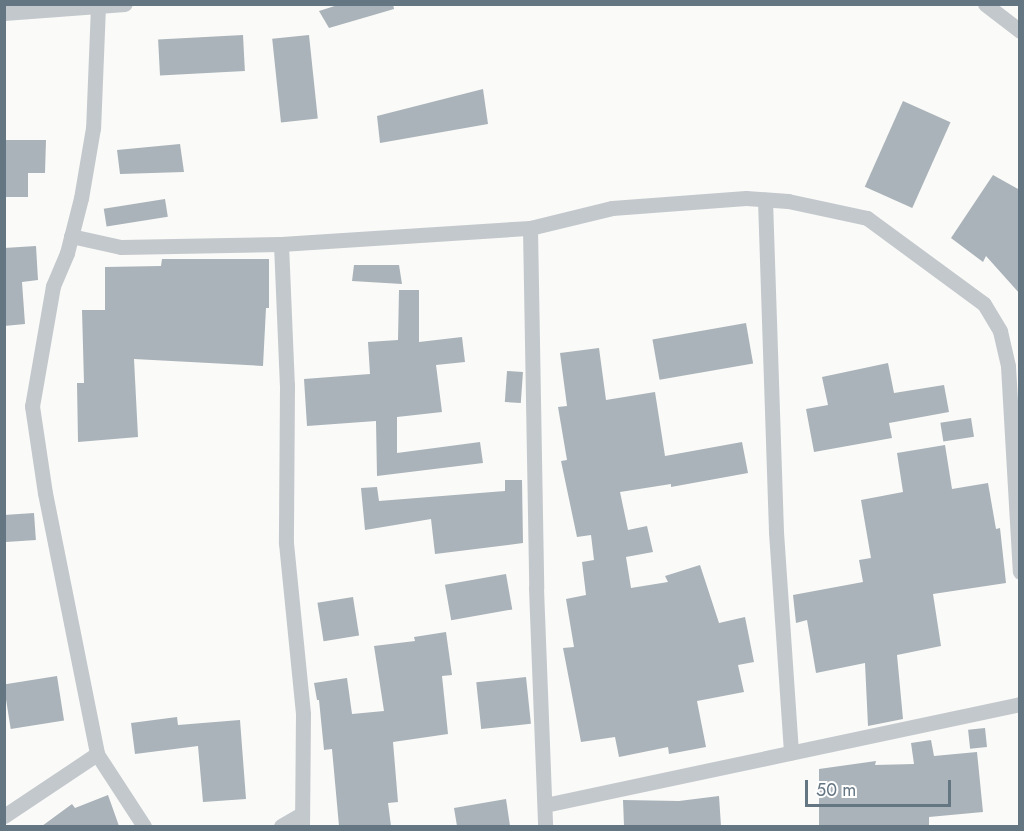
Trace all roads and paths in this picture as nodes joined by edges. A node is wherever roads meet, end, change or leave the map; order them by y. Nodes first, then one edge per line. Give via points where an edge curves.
1 (125, 4) edge
2 (985, 4) edge
3 (98, 6) junction
4 (4, 13) edge
5 (1020, 31) edge
6 (765, 200) junction
7 (530, 228) junction
8 (71, 236) junction
9 (281, 244) junction
10 (1014, 399) edge
11 (1020, 572) edge
12 (1020, 704) edge
13 (791, 752) junction
14 (97, 754) junction
15 (545, 805) junction
16 (4, 816) edge
17 (302, 820) edge
18 (144, 826) edge
19 (281, 826) edge
20 (545, 826) edge

1 - 3 street
2 - 5 street
3 - 4 street
3 - 8 street via 93,128
6 - 7 street via 612,208
6 - 10 street via 788,201 867,218 984,304 1000,331
6 - 13 street via 776,532
7 - 9 street
7 - 15 street via 536,588
8 - 9 street via 121,247
8 - 14 street via 53,286 32,406 45,493
9 - 17 street via 287,385 286,543 303,714
10 - 11 street
12 - 13 street
13 - 15 street
14 - 16 street
14 - 18 street
15 - 20 street
17 - 19 street

